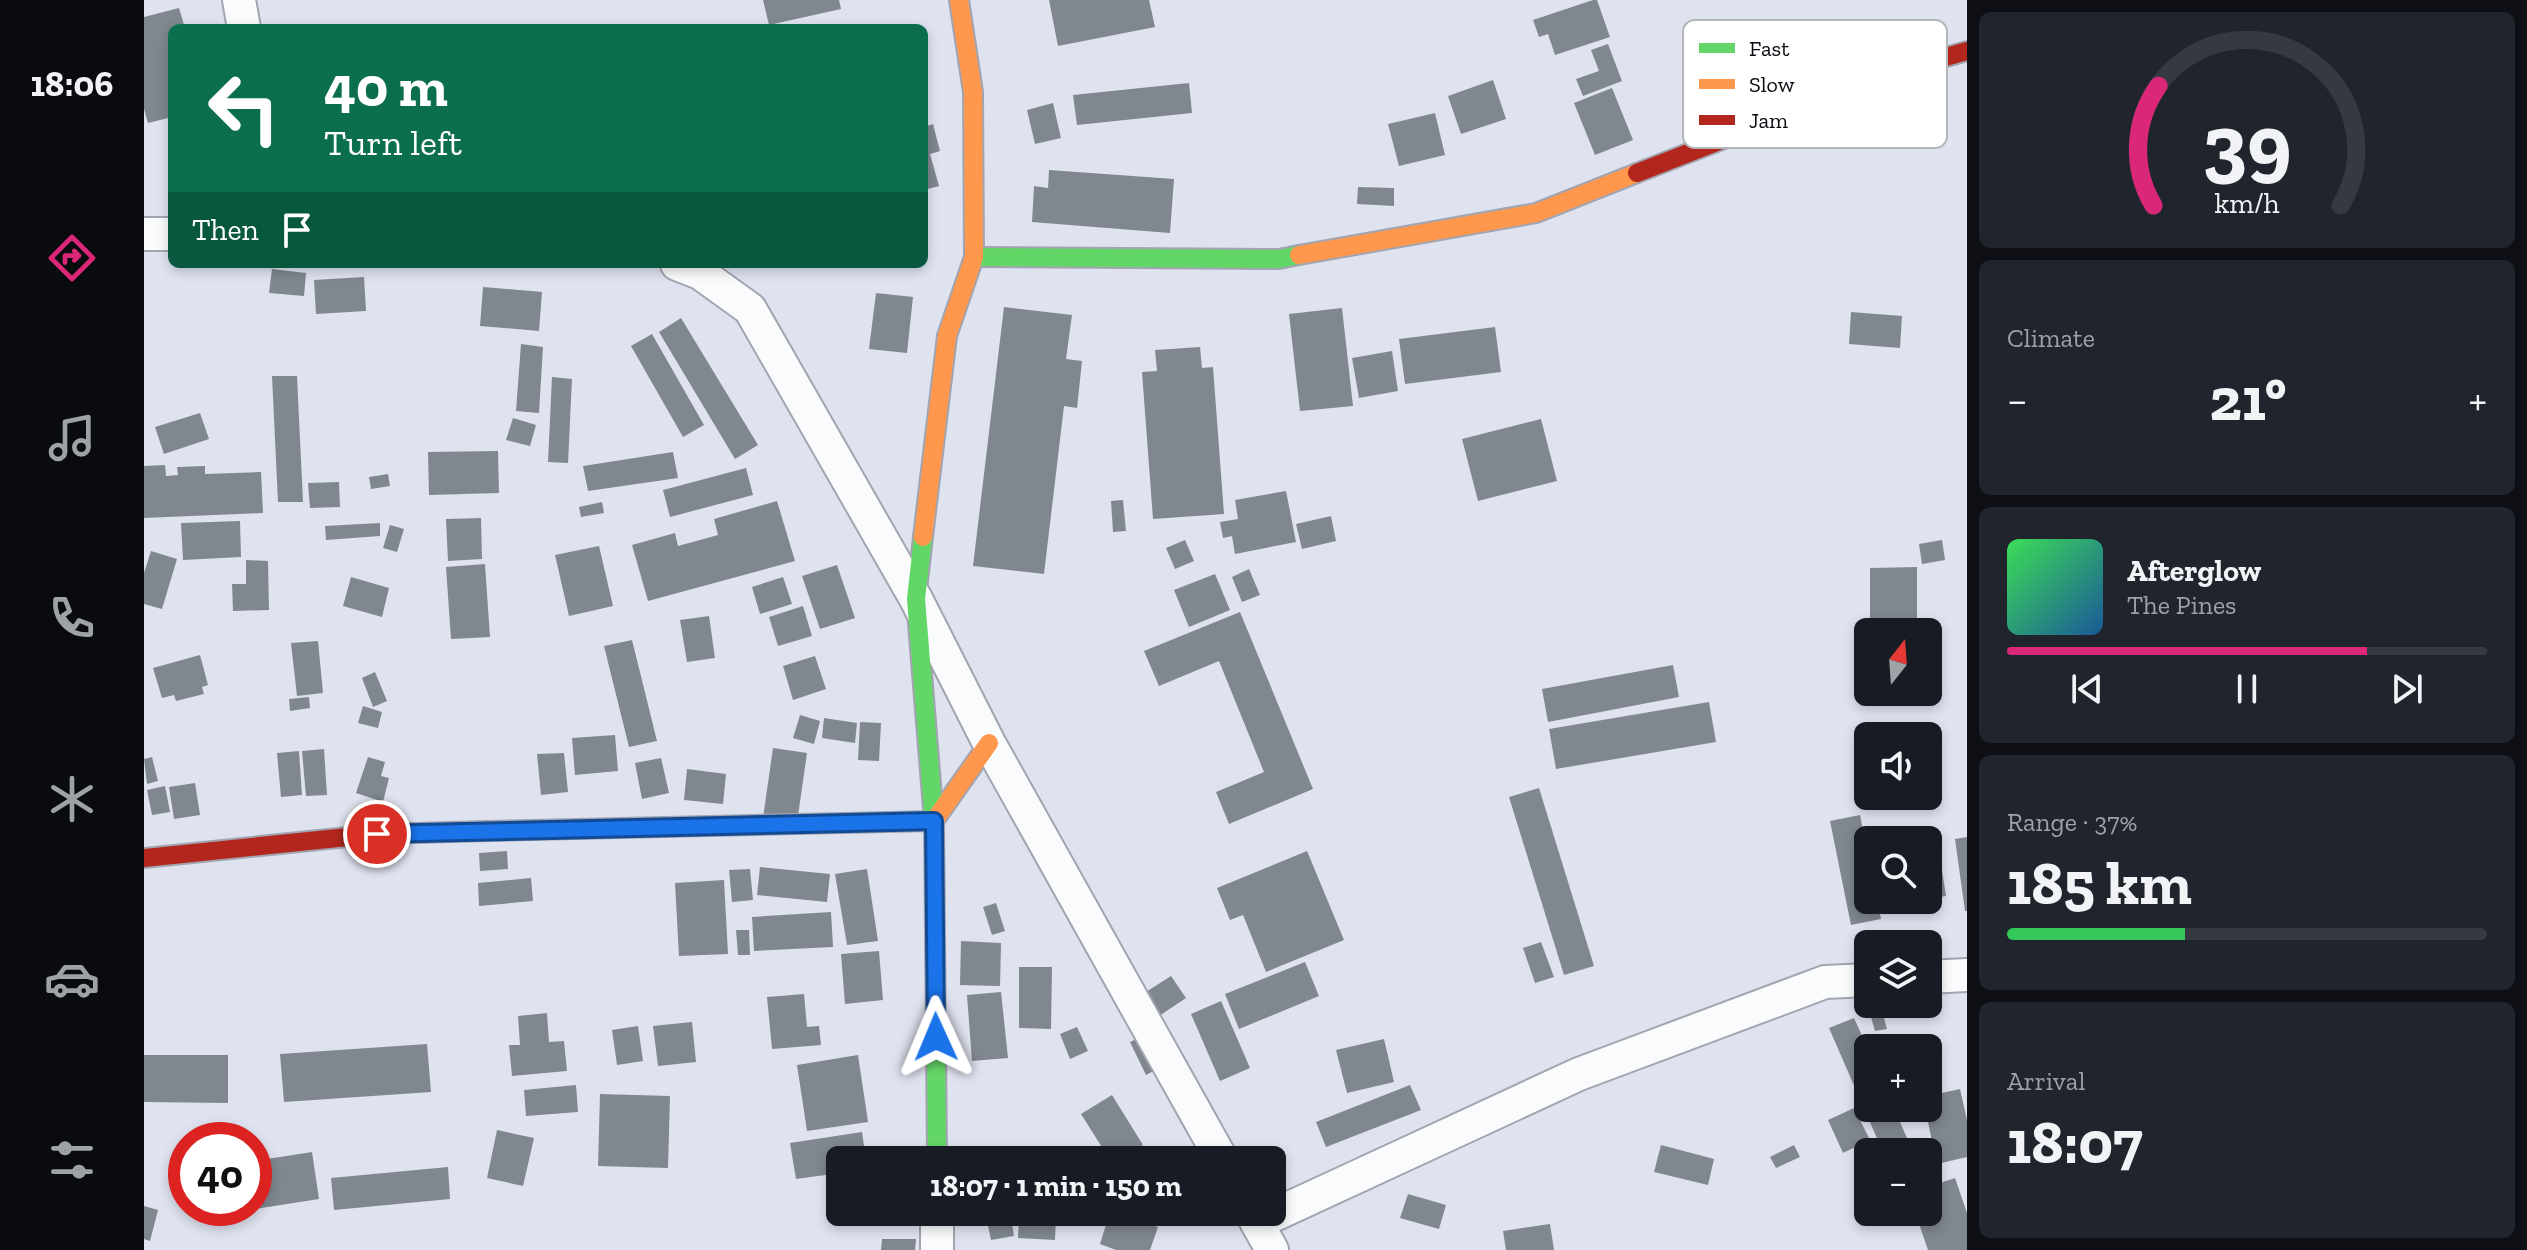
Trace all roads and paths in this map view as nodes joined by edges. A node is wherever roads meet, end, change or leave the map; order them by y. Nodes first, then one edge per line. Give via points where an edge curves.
1 (239, 0) edge
2 (959, 0) edge
3 (243, 24) edge
4 (1967, 51) edge
5 (1947, 57) edge
6 (1702, 148) edge
7 (144, 234) edge
8 (168, 234) edge
9 (974, 257) junction
10 (687, 268) edge
11 (916, 599) junction
12 (989, 743) junction
13 (934, 821) junction
14 (144, 858) edge
15 (1967, 975) edge
16 (1942, 976) edge
17 (1854, 981) edge
18 (937, 1146) edge
19 (1214, 1146) edge
20 (937, 1226) edge
21 (1260, 1228) edge
22 (937, 1250) edge

1 - 3 street
2 - 9 street via 973,92
4 - 5 street
6 - 9 street via 1536,213 1279,259
7 - 8 street
9 - 11 street via 947,336
10 - 11 street via 750,309
11 - 12 street
11 - 13 street
12 - 13 street
12 - 19 street
13 - 14 street via 377,834
13 - 18 street
15 - 16 street
17 - 21 street via 1825,982 1579,1074
20 - 22 street

